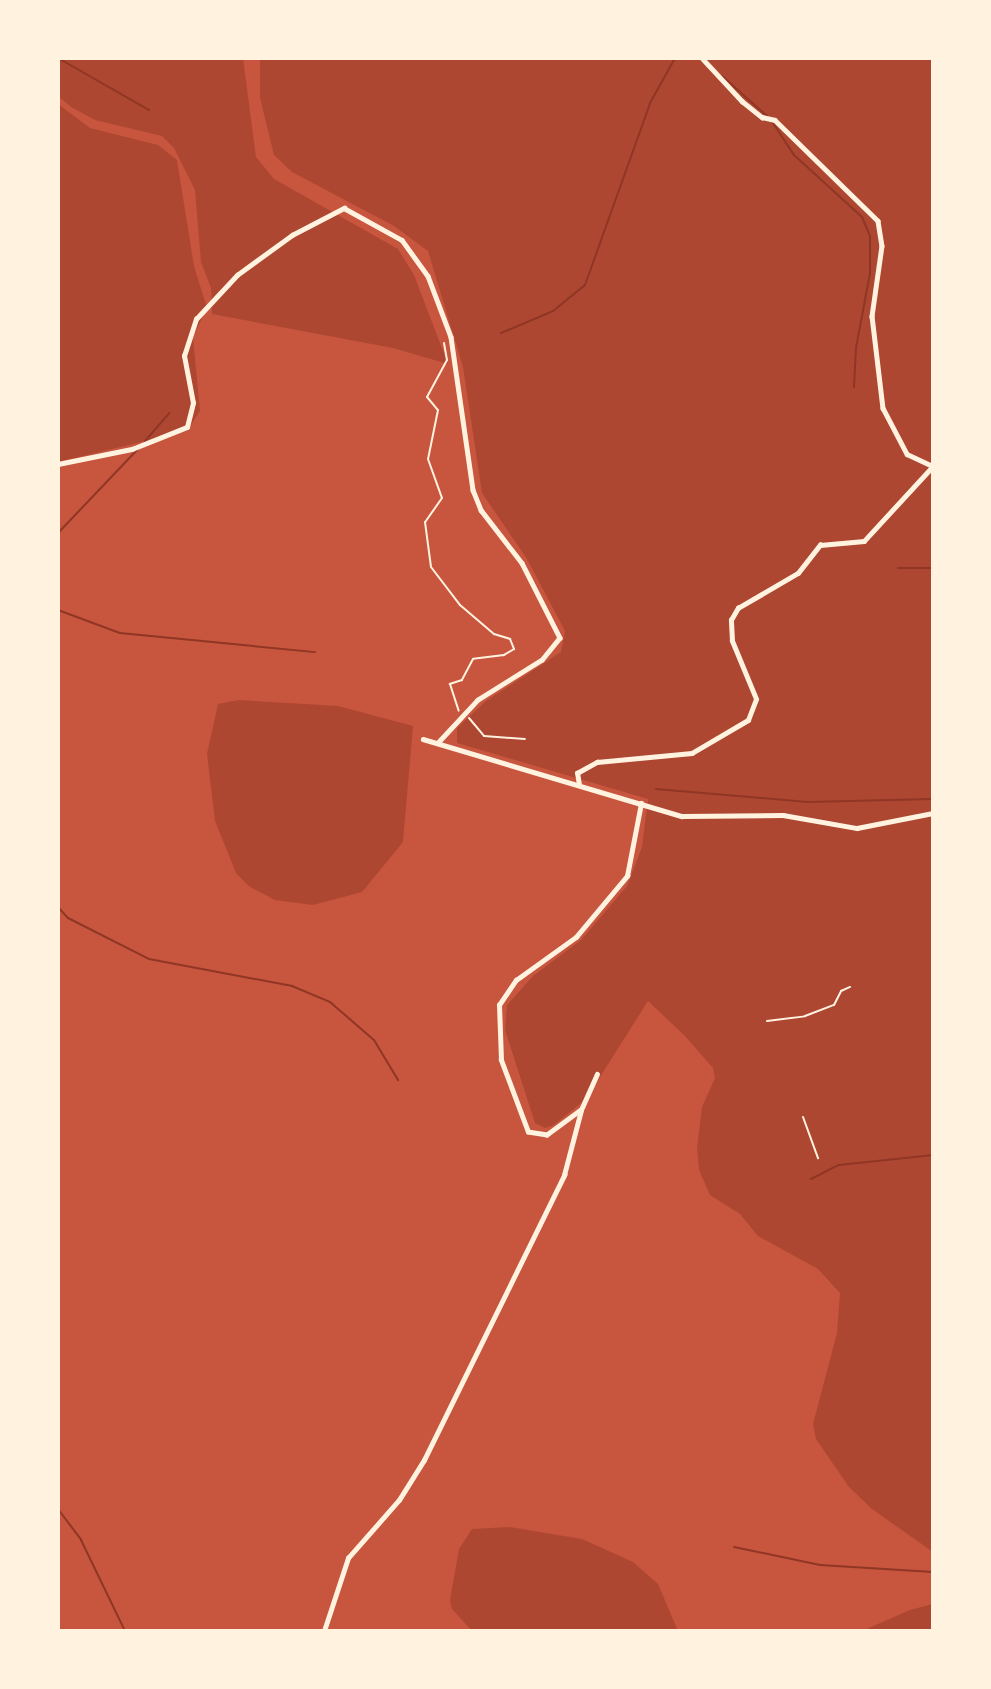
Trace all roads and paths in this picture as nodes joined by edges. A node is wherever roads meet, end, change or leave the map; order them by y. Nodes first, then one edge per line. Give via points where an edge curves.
1 (702, 58) edge
2 (444, 343) dead end
3 (58, 464) edge
4 (933, 466) edge
5 (463, 714) junction
6 (423, 739) dead end
7 (525, 739) dead end
8 (439, 742) junction
9 (579, 785) junction
10 (641, 803) junction
11 (933, 813) edge
12 (850, 986) dead end
13 (766, 1021) dead end
14 (597, 1074) dead end
15 (581, 1110) junction
16 (803, 1117) dead end
17 (818, 1158) dead end
18 (324, 1631) edge

1 - 4 street via 742,101 762,117 775,120 878,221 883,246 872,316 883,408 907,454
2 - 5 path via 447,360 427,397 438,410 428,459 442,498 425,522 432,572 460,605 494,634 510,639 514,649 473,659 462,680 450,684 455,708
3 - 5 street via 132,449 187,427 193,403 184,356 196,319 237,275 292,235 344,208 402,240 428,276 451,337 481,510 522,563 560,638 550,653 503,680
4 - 9 street via 864,541 820,545 798,573 746,600 732,618 732,640 756,699 748,720 692,753 597,762 577,773
5 - 7 path via 484,736
5 - 8 street
6 - 8 street
8 - 9 street
9 - 10 street
10 - 11 street via 682,816 783,816 856,828
10 - 15 street via 626,876 576,937 516,980 499,1005 504,1073 528,1132 547,1135
12 - 13 path via 841,991 834,1005 806,1016
14 - 15 street
15 - 18 street via 564,1175 424,1460 399,1500 348,1558
16 - 17 path

